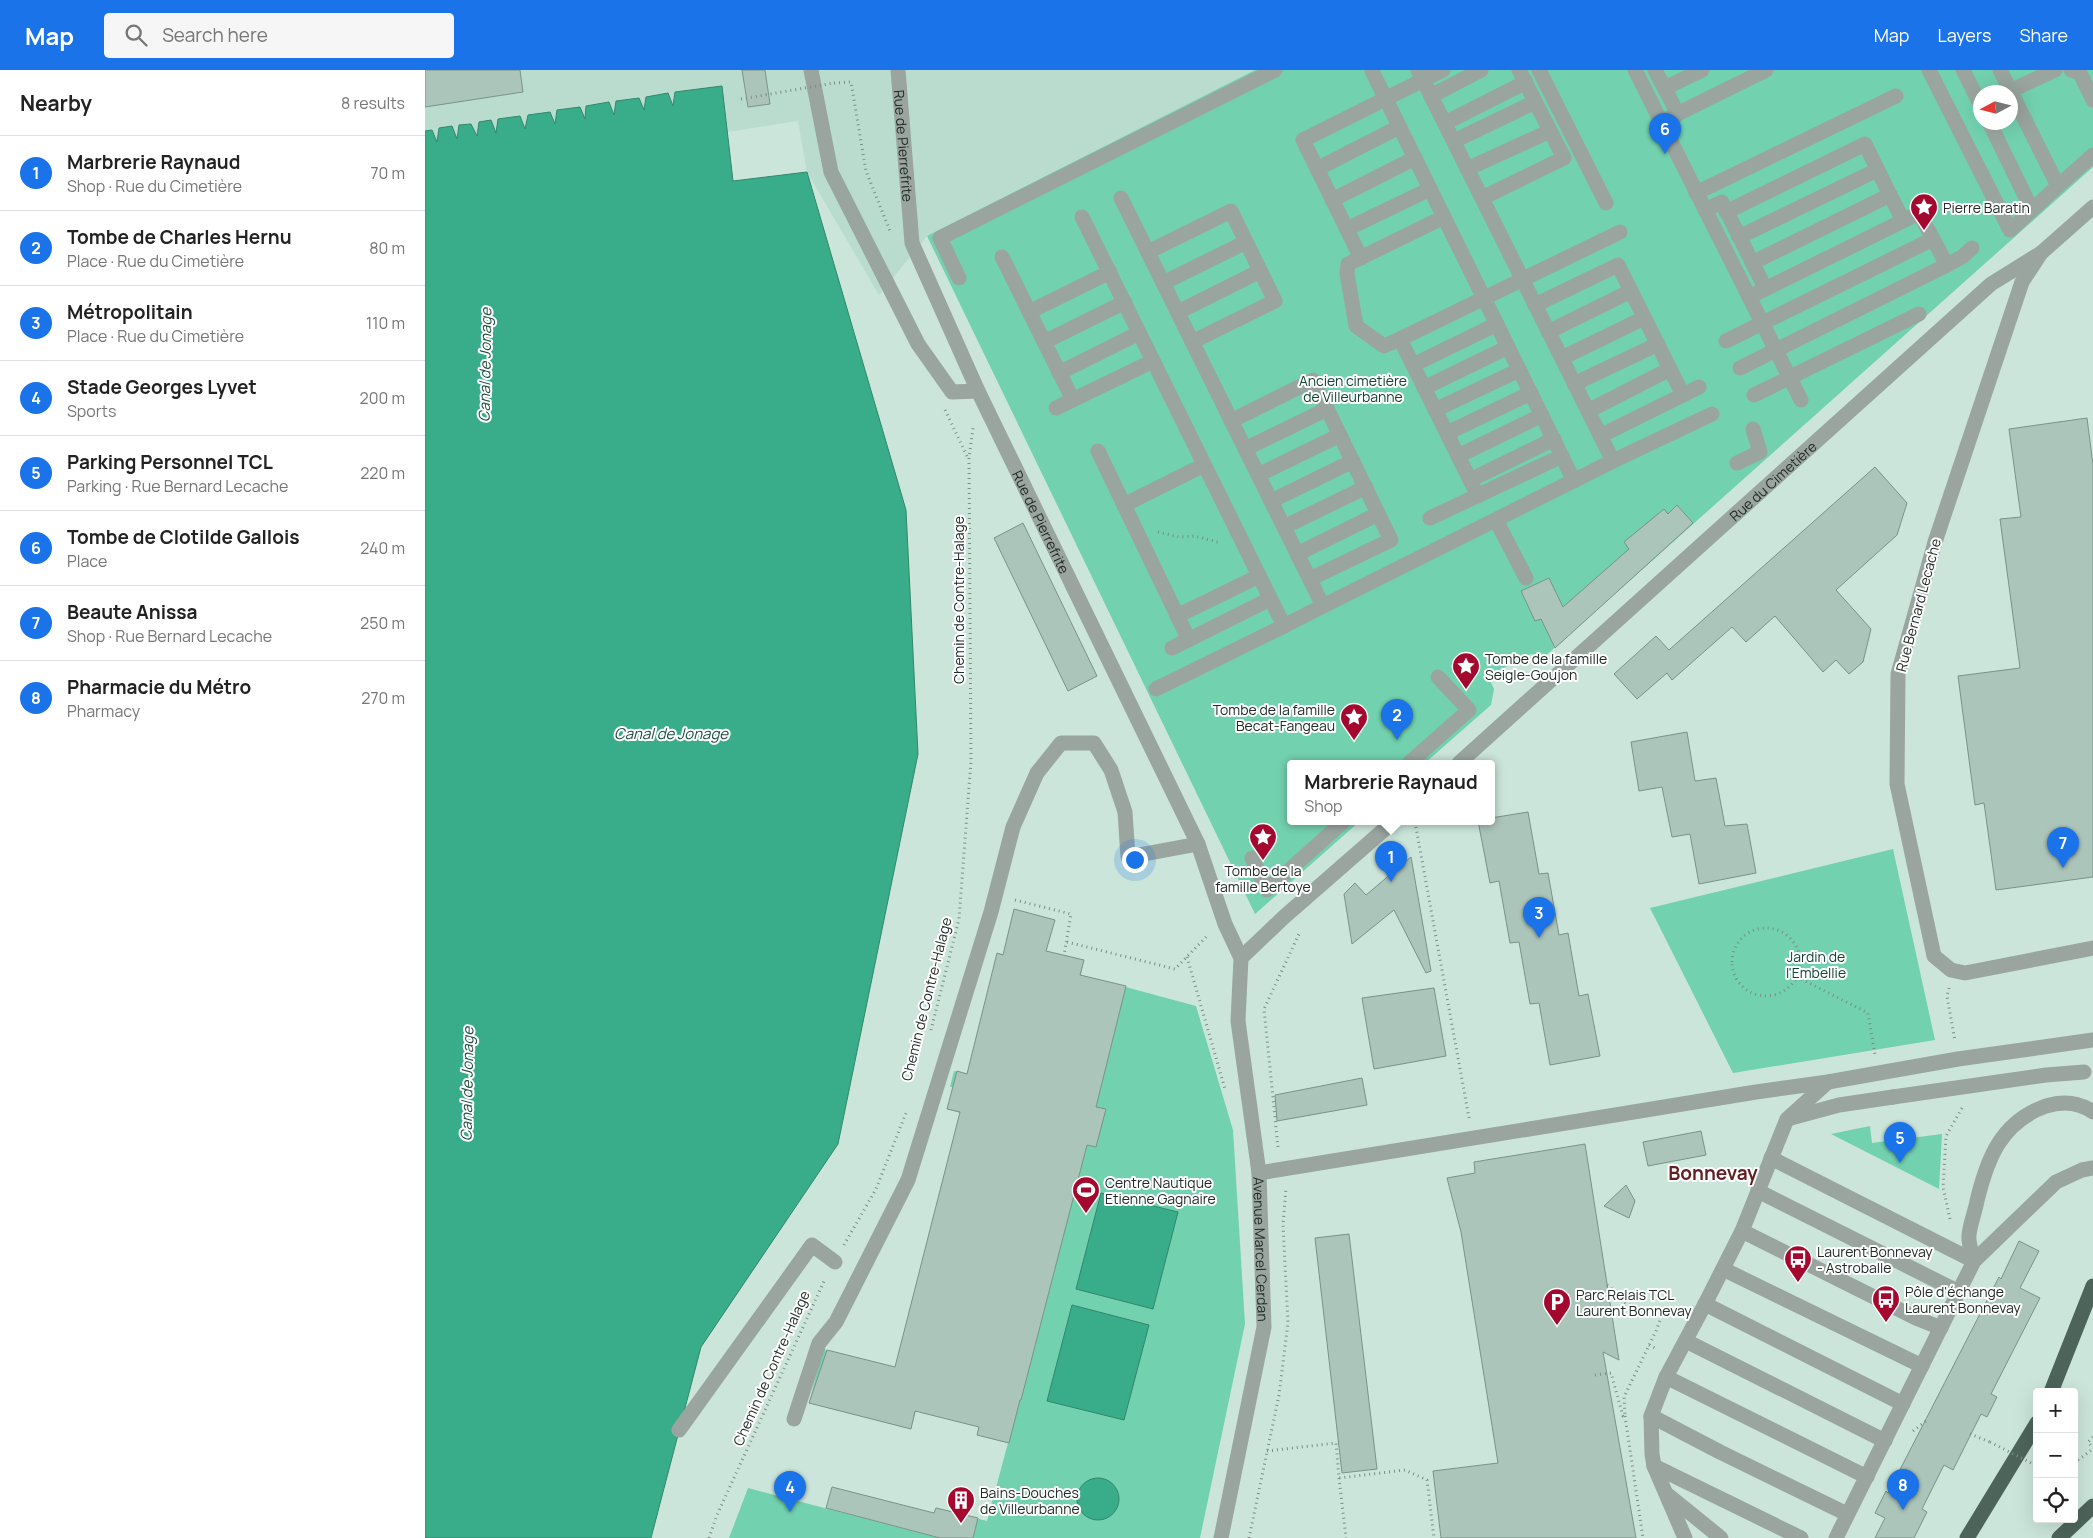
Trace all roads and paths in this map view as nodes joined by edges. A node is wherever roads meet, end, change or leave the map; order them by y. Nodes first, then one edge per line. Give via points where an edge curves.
1 (811, 70) edge
2 (898, 70) edge
3 (1275, 70) edge
4 (1443, 70) edge
5 (1481, 70) edge
6 (1539, 70) edge
7 (1635, 70) edge
8 (1655, 70) edge
9 (1702, 70) edge
10 (1766, 70) edge
11 (1929, 70) edge
12 (1963, 70) edge
13 (2000, 70) edge
14 (2055, 70) edge
15 (2071, 70) edge
16 (1372, 71) edge
17 (1420, 75) edge
18 (1522, 76) edge
19 (2007, 85) edge
20 (2018, 87) edge
21 (1665, 88) junction
22 (1973, 90) edge
23 (1431, 96) junction
24 (1896, 96) dead end
25 (1385, 98) junction
26 (741, 99) dead end
27 (2093, 100) edge
28 (1535, 102) junction
29 (2018, 107) edge
30 (1678, 114) junction
31 (1661, 122) junction
32 (1445, 123) junction
33 (1399, 127) junction
34 (1993, 130) edge
35 (1551, 131) junction
36 (1454, 142) junction
37 (2093, 155) edge
38 (1415, 158) junction
39 (1317, 169) junction
40 (1467, 169) junction
41 (1877, 170) junction
42 (2058, 186) junction
43 (1430, 189) junction
44 (1697, 193) junction
45 (1890, 195) junction
46 (1121, 198) dead end
47 (1482, 198) junction
48 (1332, 200) junction
49 (1606, 204) dead end
50 (2093, 207) edge
51 (1705, 210) junction
52 (2032, 210) junction
53 (1726, 212) junction
54 (1082, 217) dead end
55 (1443, 217) junction
56 (1903, 220) junction
57 (1347, 230) junction
58 (1620, 232) dead end
59 (1739, 237) junction
60 (1933, 239) junction
61 (1246, 242) junction
62 (912, 244) junction
63 (1972, 248) dead end
64 (1148, 252) junction
65 (2041, 253) junction
66 (1002, 257) dead end
67 (1361, 258) junction
68 (1752, 262) junction
69 (1947, 265) junction
70 (1260, 271) junction
71 (1110, 272) junction
72 (959, 278) dead end
73 (1523, 280) junction
74 (1163, 283) junction
75 (1765, 288) junction
76 (1631, 291) junction
77 (1749, 297) junction
78 (1484, 298) junction
79 (1125, 302) junction
80 (1535, 306) junction
81 (1029, 312) junction
82 (1178, 312) junction
83 (1919, 314) dead end
84 (1644, 318) junction
85 (1762, 323) junction
86 (1497, 324) junction
87 (1548, 332) junction
88 (1139, 333) junction
89 (1400, 339) junction
90 (1726, 341) dead end
91 (1044, 342) junction
92 (1192, 342) junction
93 (1657, 344) junction
94 (1508, 347) junction
95 (1776, 350) junction
96 (1561, 358) junction
97 (1153, 361) junction
98 (1413, 365) junction
99 (1740, 368) dead end
100 (1670, 369) junction
101 (1519, 370) junction
102 (1059, 373) junction
103 (1789, 377) junction
104 (1574, 384) junction
105 (1699, 387) dead end
106 (1424, 388) junction
107 (978, 391) junction
108 (1531, 393) junction
109 (1683, 395) junction
110 (1753, 395) dead end
111 (1073, 400) junction
112 (1801, 400) dead end
113 (1056, 408) dead end
114 (1327, 409) junction
115 (1435, 410) junction
116 (1588, 411) junction
117 (1712, 414) dead end
118 (1542, 415) junction
119 (1231, 421) junction
120 (1753, 429) dead end
121 (1447, 433) junction
122 (1340, 435) junction
123 (1601, 436) junction
124 (1553, 440) junction
125 (1245, 449) junction
126 (1098, 451) dead end
127 (1458, 456) junction
128 (1562, 456) junction
129 (1353, 461) junction
130 (1613, 462) junction
131 (1737, 463) dead end
132 (1204, 465) junction
133 (1258, 475) junction
134 (1470, 480) junction
135 (1574, 481) junction
136 (1365, 487) junction
137 (1478, 496) junction
138 (1271, 501) junction
139 (1124, 505) junction
140 (1379, 514) junction
141 (1430, 518) dead end
142 (1496, 520) junction
143 (1134, 525) junction
144 (1284, 527) junction
145 (1246, 550) junction
146 (1297, 554) junction
147 (1259, 576) junction
148 (1526, 578) dead end
149 (1310, 579) junction
150 (1270, 599) junction
151 (1323, 606) junction
152 (1177, 616) junction
153 (1284, 626) junction
154 (1189, 640) junction
155 (1172, 648) dead end
156 (1438, 677) dead end
157 (1156, 689) dead end
158 (1412, 760) edge
159 (1462, 760) edge
160 (1340, 825) edge
161 (1389, 825) edge
162 (1416, 825) edge
163 (1198, 844) junction
164 (1252, 858) dead end
165 (995, 894) junction
166 (1210, 933) dead end
167 (1067, 942) junction
168 (2093, 948) edge
169 (1064, 955) dead end
170 (1187, 956) junction
171 (1241, 958) junction
172 (1797, 977) junction
173 (1947, 996) dead end
174 (931, 1032) dead end
175 (2093, 1040) edge
176 (1946, 1042) dead end
177 (1884, 1053) dead end
178 (2093, 1077) edge
179 (1828, 1082) junction
180 (1225, 1090) dead end
181 (908, 1107) dead end
182 (2093, 1112) edge
183 (1787, 1119) junction
184 (1473, 1139) junction
185 (1771, 1158) junction
186 (2093, 1168) edge
187 (1259, 1173) junction
188 (1758, 1191) junction
189 (1742, 1231) junction
190 (1974, 1261) junction
191 (835, 1262) junction
192 (1723, 1269) junction
193 (1607, 1285) dead end
194 (2093, 1286) edge
195 (1959, 1292) junction
196 (1705, 1304) junction
197 (1664, 1310) junction
198 (1673, 1310) dead end
199 (1941, 1328) junction
200 (1686, 1341) junction
201 (1649, 1345) junction
202 (1655, 1348) dead end
203 (1922, 1366) junction
204 (1595, 1375) dead end
205 (1666, 1377) junction
206 (2053, 1388) edge
207 (1903, 1404) junction
208 (1651, 1416) junction
209 (1625, 1418) junction
210 (794, 1419) dead end
211 (1631, 1420) dead end
212 (679, 1430) dead end
213 (2033, 1430) edge
214 (1971, 1434) dead end
215 (2093, 1437) edge
216 (1885, 1441) junction
217 (2093, 1448) edge
218 (1267, 1451) dead end
219 (2078, 1460) edge
220 (2033, 1464) edge
221 (1654, 1466) junction
222 (1867, 1477) junction
223 (1339, 1478) junction
224 (1665, 1493) junction
225 (2093, 1506) edge
226 (1847, 1514) junction
227 (709, 1538) edge
228 (1221, 1538) edge
229 (1346, 1538) edge
230 (1434, 1538) edge
231 (1643, 1538) edge
232 (1685, 1538) edge
233 (1721, 1538) edge
234 (1801, 1538) edge
235 (1836, 1538) edge
236 (1967, 1538) edge
237 (2059, 1538) edge

1 - 107 street via 831,172 914,335 952,392
2 - 62 street, Rue de Pierrefrite
3 - 72 street via 940,238
4 - 17 street
5 - 23 street
6 - 49 street
7 - 31 street
8 - 21 street
9 - 21 street
10 - 30 street
11 - 52 street via 2010,230
12 - 22 street
13 - 19 street
14 - 20 street
15 - 27 street via 2080,73
16 - 25 street
17 - 23 street
17 - 25 street
18 - 28 street
18 - 32 street
21 - 30 street
23 - 32 street
24 - 44 street
25 - 33 street
25 - 39 street via 1303,140
26 - 62 path, bridge via 851,82 866,171 895,245
28 - 35 street
28 - 36 street
29 - 42 street
30 - 31 street
31 - 44 street
32 - 36 street
33 - 38 street
33 - 39 street
34 - 52 street
35 - 40 street
35 - 47 street via 1564,158
36 - 40 street
37 - 42 street
38 - 43 street
38 - 48 street
39 - 48 street
40 - 47 street
41 - 45 street
41 - 53 street via 1865,144
41 - 59 street
42 - 52 street
43 - 55 street
43 - 57 street
44 - 51 street
45 - 56 street
45 - 68 street
46 - 64 street
47 - 73 street
48 - 57 street
50 - 65 street, Rue du Cimetière
51 - 53 street via 1721,202
51 - 77 street
53 - 59 street
54 - 71 street
55 - 67 street
55 - 78 street
56 - 60 street via 1919,213
56 - 75 street
57 - 67 street
58 - 73 street
59 - 68 street
60 - 69 street
60 - 85 street
61 - 64 street via 1231,211
61 - 70 street
61 - 74 street
62 - 107 street, Rue de Pierrefrite
63 - 69 street via 1962,258
64 - 74 street
65 - 159 street, Rue du Cimetière via 1991,284
65 - 168 street, Rue Bernard Lecache via 2021,282 1935,542 1898,674 1897,784 1934,956 1951,970 1965,973
66 - 81 street
67 - 89 street via 1348,264 1347,273 1356,326 1384,346
68 - 75 street
69 - 95 street
70 - 82 street
70 - 92 street via 1275,301
71 - 79 street
71 - 81 street
73 - 78 street
73 - 80 street
74 - 82 street
75 - 77 street
76 - 80 street via 1618,265
76 - 84 street
76 - 87 street
77 - 85 street
78 - 86 street
78 - 89 street
79 - 88 street
79 - 91 street
80 - 87 street
81 - 91 street
82 - 92 street
83 - 103 street
84 - 93 street
84 - 96 street
85 - 90 street
85 - 95 street
86 - 94 street
86 - 98 street
87 - 96 street
88 - 97 street
88 - 102 street
89 - 98 street
91 - 102 street
92 - 119 street
93 - 100 street
93 - 104 street
94 - 101 street
94 - 106 street
95 - 99 street
95 - 103 street
96 - 104 street
97 - 111 street
97 - 132 street
98 - 106 street
100 - 109 street
100 - 116 street
101 - 108 street
101 - 115 street
102 - 111 street
103 - 110 street
103 - 112 street
104 - 116 street
105 - 109 street
106 - 115 street
107 - 163 street, Rue de Pierrefrite
107 - 174 path, Chemin de Contre-Halage via 969,458 971,761 961,899
108 - 118 street
108 - 121 street
109 - 123 street
111 - 113 street
114 - 119 street via 1313,380
114 - 122 street
114 - 125 street
115 - 121 street
116 - 123 street
117 - 130 street
118 - 124 street
118 - 127 street
119 - 125 street
120 - 131 street via 1760,452
121 - 127 street
122 - 129 street
122 - 133 street
123 - 130 street
124 - 128 street
124 - 134 street
125 - 133 street
126 - 139 street
127 - 134 street
128 - 135 street
128 - 137 street
129 - 136 street
129 - 138 street
130 - 135 street
132 - 139 street
132 - 145 street
133 - 138 street
134 - 137 street
135 - 142 street
136 - 140 street
136 - 144 street
137 - 141 street
138 - 144 street
139 - 143 street
140 - 146 street
140 - 149 street via 1391,540
142 - 148 street
142 - 151 street
143 - 145 path via 1179,537 1195,536
143 - 152 street
144 - 146 street
145 - 147 street
146 - 149 street
147 - 150 street
147 - 152 street
149 - 151 street
150 - 153 street
150 - 154 street
151 - 153 street
152 - 154 street
153 - 157 street
154 - 155 street
156 - 158 street via 1469,710
160 - 164 street via 1267,890
161 - 171 street
162 - 184 path
163 - 165 street via 1128,857 1125,812 1111,770 1094,743 1061,743 1037,773 1013,827
163 - 171 street, Rue de Pierrefrite via 1225,924
165 - 167 path via 1071,914
165 - 210 street via 908,1180 837,1322 819,1343
166 - 170 path
167 - 169 path
167 - 170 path via 1175,968
170 - 180 path
171 - 187 street, Avenue Marcel Cerdan via 1238,1021
172 - 172 path via 1800,955 1789,936 1779,930 1757,929 1739,942 1733,958 1734,975 1749,992 1759,996 1782,993
172 - 177 path via 1868,1013 1875,1055
173 - 176 path via 1955,1039
175 - 179 street
178 - 183 street, bridge via 2084,1072 2046,1075 1839,1105
179 - 183 street
179 - 184 street
181 - 191 path, Chemin de Contre-Halage via 876,1189
182 - 190 street via 2069,1102 2054,1104 2025,1116 1997,1145 1982,1179 1969,1236
183 - 185 street
184 - 187 street
185 - 188 street
185 - 190 street
186 - 190 street via 2056,1182
187 - 228 street, Avenue Marcel Cerdan via 1264,1327
188 - 189 street
188 - 195 street
189 - 192 street
189 - 199 street
190 - 195 street
191 - 212 street via 812,1245
191 - 227 path, Chemin de Contre-Halage via 817,1293
192 - 196 street
192 - 203 street
193 - 197 path via 1619,1300 1634,1308
194 - 206 highway
195 - 199 street
196 - 200 street
196 - 207 street
197 - 198 path
197 - 201 path
199 - 203 street
200 - 205 street
200 - 216 street
201 - 202 path
201 - 209 path via 1624,1397
203 - 207 street
204 - 209 path via 1611,1373
205 - 208 street
205 - 222 street
207 - 216 street
208 - 221 street
208 - 226 street
209 - 211 path
209 - 231 path
213 - 236 highway
214 - 220 path, bridge
215 - 217 path via 2088,1442
216 - 222 street
217 - 219 path
218 - 223 path via 1336,1443
221 - 224 street
221 - 234 street
222 - 226 street
223 - 229 path
223 - 230 path via 1405,1470 1427,1480
224 - 232 street
224 - 233 street
225 - 237 highway
226 - 235 street

